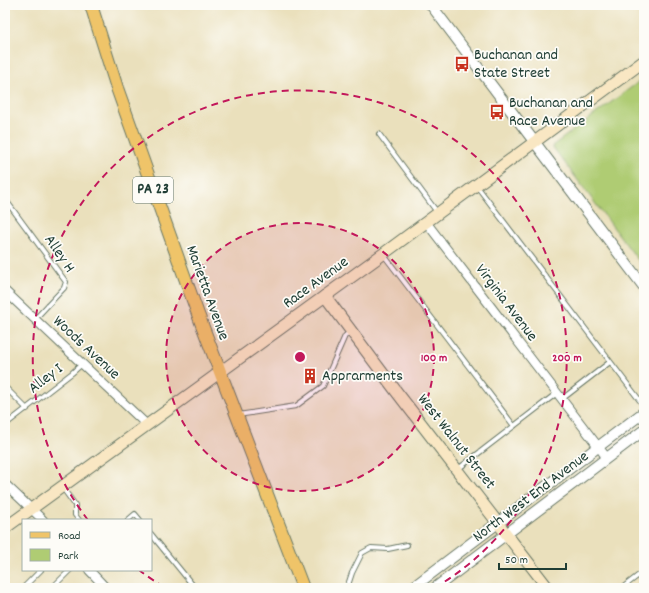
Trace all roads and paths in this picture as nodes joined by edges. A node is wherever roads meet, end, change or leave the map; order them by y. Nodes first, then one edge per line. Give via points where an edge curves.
1 (91, 5) edge
2 (431, 5) edge
3 (644, 61) edge
4 (379, 134) dead end
5 (534, 142) junction
6 (476, 185) junction
7 (5, 200) edge
8 (438, 213) junction
9 (426, 222) junction
10 (383, 254) junction
11 (644, 288) edge
12 (5, 291) edge
13 (325, 296) junction
14 (35, 319) junction
15 (352, 330) junction
16 (610, 362) junction
17 (82, 364) junction
18 (220, 372) junction
19 (5, 387) edge
20 (560, 396) junction
21 (644, 406) edge
22 (27, 409) junction
23 (644, 412) edge
24 (237, 415) junction
25 (5, 425) edge
26 (147, 425) junction
27 (514, 426) junction
28 (644, 430) edge
29 (598, 446) junction
30 (607, 458) junction
31 (457, 469) junction
32 (5, 484) edge
33 (62, 487) junction
34 (32, 509) junction
35 (42, 519) edge
36 (78, 519) edge
37 (129, 519) edge
38 (139, 519) edge
39 (498, 522) junction
40 (5, 528) edge
41 (507, 534) junction
42 (152, 535) edge
43 (407, 545) dead end
44 (40, 571) edge
45 (69, 571) edge
46 (90, 571) edge
47 (644, 571) edge
48 (23, 588) edge
49 (52, 588) edge
50 (106, 588) edge
51 (195, 588) edge
52 (303, 588) edge
53 (347, 588) edge
54 (412, 588) edge
55 (435, 588) edge
56 (548, 588) edge
57 (622, 588) edge

1 - 18 main road, Marietta Avenue / PA 23 via 128,122
2 - 5 street
3 - 5 main road, Race Avenue
4 - 8 lane
5 - 6 main road, Race Avenue
5 - 11 street
6 - 8 main road, Race Avenue
6 - 16 lane
7 - 14 lane, Alley H via 66,282 64,288
8 - 9 main road, Race Avenue
9 - 10 main road, Race Avenue
9 - 20 street, Virginia Avenue
10 - 13 main road, Race Avenue
10 - 27 lane
12 - 14 street, Woods Avenue
13 - 15 main road, West Walnut Street
13 - 18 main road, Race Avenue
14 - 17 street, Woods Avenue
15 - 24 lane via 345,336 323,386 296,406
15 - 31 main road, West Walnut Street
16 - 20 lane
16 - 21 lane
17 - 22 lane, Alley I
17 - 26 street, Woods Avenue
18 - 24 main road, Marietta Avenue / PA 23
18 - 26 main road, Race Avenue
19 - 22 lane
20 - 27 lane
20 - 29 street, Virginia Avenue
22 - 25 lane, Alley I
23 - 29 street, North West End Avenue
24 - 52 main road, Marietta Avenue / PA 23
26 - 33 main road, Race Avenue
27 - 31 lane
28 - 30 street, North West End Avenue
29 - 30 street, Virginia Avenue
29 - 39 street, North West End Avenue
30 - 41 street, North West End Avenue
31 - 39 main road, West Walnut Street
32 - 34 street
33 - 34 main road, Race Avenue
33 - 36 lane via 75,505 75,515
34 - 35 street
34 - 40 main road, Race Avenue
37 - 38 lane via 135,514
39 - 41 main road, West Walnut Street
39 - 54 street, North West End Avenue
41 - 55 street, North West End Avenue
41 - 56 main road, West Walnut Street
42 - 51 lane
43 - 53 lane via 388,549 371,548 362,553
44 - 48 lane
45 - 49 lane
46 - 50 street
47 - 57 lane

